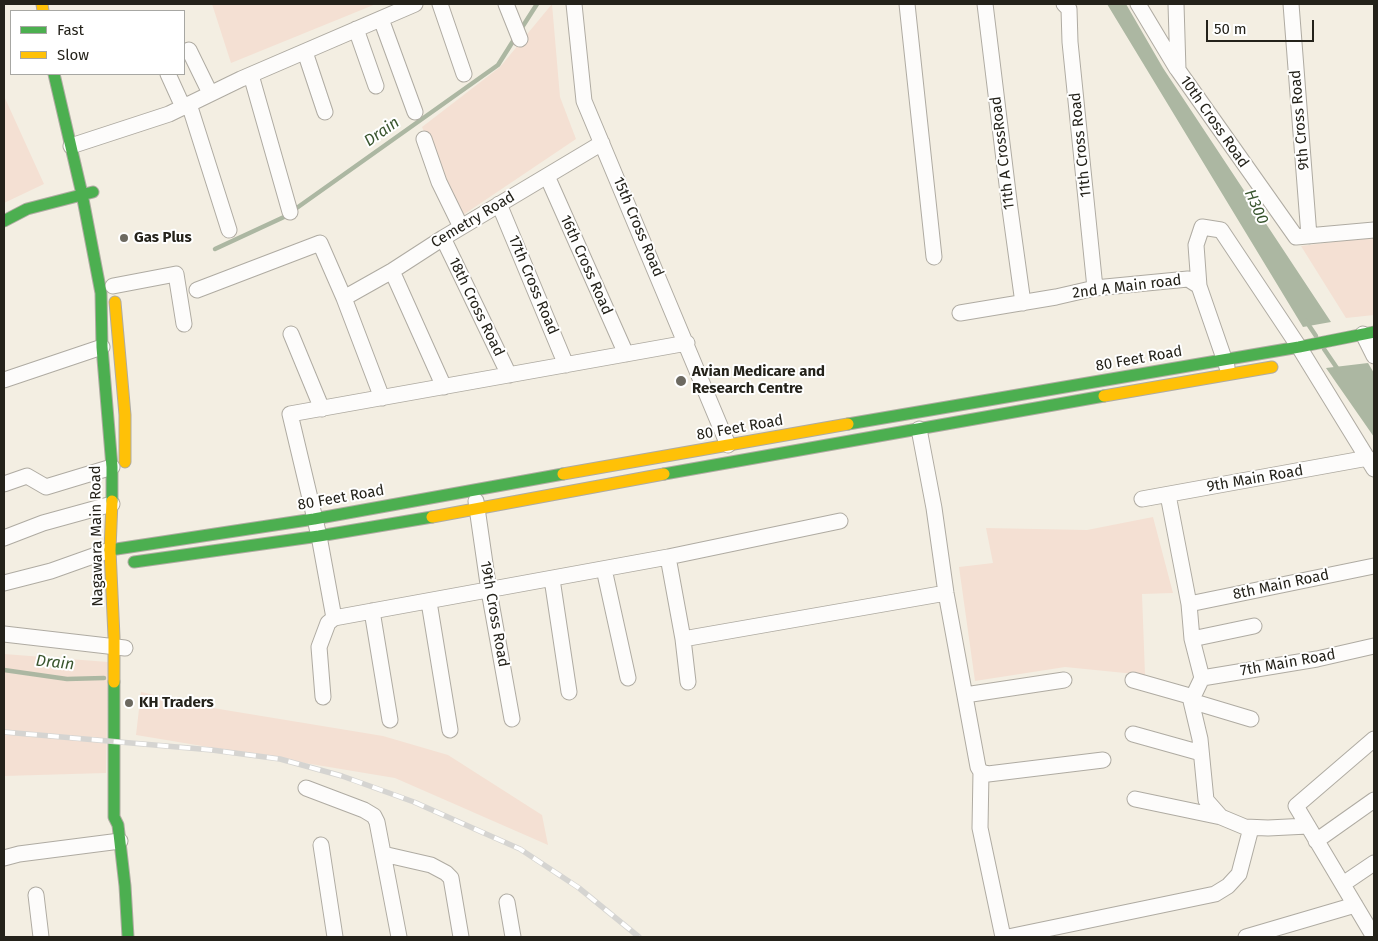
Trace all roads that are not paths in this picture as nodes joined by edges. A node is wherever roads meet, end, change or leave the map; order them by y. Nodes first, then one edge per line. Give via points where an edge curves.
1 (415, 4) edge
2 (440, 4) edge
3 (506, 4) edge
4 (574, 4) edge
5 (907, 4) edge
6 (985, 4) edge
7 (1064, 4) edge
8 (1138, 4) edge
9 (1176, 4) edge
10 (1291, 4) edge
11 (381, 19) junction
12 (356, 29) junction
13 (520, 39) dead end
14 (189, 50) dead end
15 (304, 52) junction
16 (1178, 70) junction
17 (464, 74) dead end
18 (54, 75) edge
19 (169, 75) edge
20 (251, 75) junction
21 (376, 86) dead end
22 (210, 93) junction
23 (186, 105) junction
24 (325, 112) dead end
25 (414, 112) dead end
26 (424, 139) dead end
27 (80, 143) junction
28 (602, 143) junction
29 (546, 176) junction
30 (90, 193) junction
31 (499, 204) junction
32 (290, 212) dead end
33 (4, 221) edge
34 (461, 227) junction
35 (228, 230) dead end
36 (1374, 230) edge
37 (1309, 236) junction
38 (443, 238) junction
39 (934, 257) dead end
40 (392, 271) junction
41 (112, 282) joint
42 (1198, 286) junction
43 (1095, 288) junction
44 (197, 290) dead end
45 (344, 298) junction
46 (1023, 303) junction
47 (960, 313) dead end
48 (184, 324) dead end
49 (1368, 333) edge
50 (291, 334) dead end
51 (687, 343) junction
52 (102, 347) junction
53 (1370, 351) edge
54 (626, 354) junction
55 (1305, 356) junction
56 (1223, 359) junction
57 (566, 365) junction
58 (509, 375) junction
59 (1230, 375) junction
60 (4, 380) edge
61 (444, 387) junction
62 (382, 398) junction
63 (322, 409) junction
64 (919, 429) junction
65 (728, 445) junction
66 (1371, 463) edge
67 (119, 469) junction
68 (4, 484) edge
69 (474, 489) junction
70 (1168, 495) junction
71 (1142, 499) dead end
72 (112, 504) junction
73 (477, 509) junction
74 (314, 519) junction
75 (840, 521) dead end
76 (319, 536) junction
77 (4, 538) edge
78 (127, 542) junction
79 (110, 557) junction
80 (668, 557) junction
81 (1374, 566) edge
82 (127, 567) junction
83 (604, 569) junction
84 (552, 579) junction
85 (4, 583) edge
86 (489, 591) junction
87 (946, 593) junction
88 (429, 602) junction
89 (1188, 604) junction
90 (372, 611) junction
91 (334, 618) junction
92 (1254, 626) dead end
93 (4, 634) edge
94 (683, 638) junction
95 (1192, 639) junction
96 (122, 643) junction
97 (1374, 646) edge
98 (628, 678) dead end
99 (1202, 678) junction
100 (1064, 680) dead end
101 (1133, 680) dead end
102 (688, 682) dead end
103 (569, 692) dead end
104 (965, 695) junction
105 (323, 697) dead end
106 (1192, 699) junction
107 (512, 719) dead end
108 (1251, 719) dead end
109 (390, 720) dead end
110 (450, 730) dead end
111 (1133, 734) dead end
112 (1374, 740) edge
113 (1202, 753) junction
114 (1103, 760) dead end
115 (980, 772) junction
116 (306, 788) dead end
117 (1135, 799) dead end
118 (1374, 800) edge
119 (1221, 817) junction
120 (1308, 826) junction
121 (1251, 828) junction
122 (120, 840) junction
123 (1316, 841) junction
124 (321, 845) dead end
125 (383, 854) junction
126 (4, 858) edge
127 (1374, 863) edge
128 (1343, 884) junction
129 (36, 895) dead end
130 (507, 902) dead end
131 (1355, 905) junction
132 (41, 937) edge
133 (128, 937) edge
134 (335, 937) edge
135 (398, 937) edge
136 (461, 937) edge
137 (513, 937) edge
138 (1003, 937) edge
139 (1008, 937) edge
140 (1246, 937) edge
141 (1374, 937) edge

1 - 11 street
2 - 17 street
3 - 13 street
4 - 28 street, 15th Cross Road via 584,101
5 - 39 street
6 - 46 street, 11th A CrossRoad
7 - 43 street, 11th Cross Road via 1069,9
8 - 16 street
9 - 16 street, 10th Cross Road
10 - 37 street, 9th Cross Road
11 - 12 street
11 - 25 street
12 - 15 street
12 - 21 street
14 - 22 street
15 - 20 street
15 - 24 street
16 - 37 street, 10th Cross Road via 1296,237
18 - 27 main road, Nagawara Main Road
19 - 23 street
20 - 22 street
20 - 32 street
22 - 23 street
23 - 27 street via 169,114
23 - 35 street
26 - 34 street via 439,182
27 - 30 main road, Nagawara Main Road
28 - 29 street, Cemetry Road
28 - 51 street, 15th Cross Road
29 - 31 street, Cemetry Road
29 - 54 street, 16th Cross Road
30 - 33 main road via 27,209
30 - 52 main road, Nagawara Main Road via 101,293
31 - 34 street, Cemetry Road
31 - 57 street, 17th Cross Road
34 - 38 street, Cemetry Road
36 - 37 street, 10th Cross Road
38 - 40 street, Cemetry Road
38 - 58 street, 18th Cross Road
40 - 45 street, Cemetry Road
40 - 61 street
41 - 48 street via 176,274
41 - 67 main road via 125,415
42 - 43 street, 2nd A Main road via 1188,279
42 - 55 street via 1196,245 1202,227 1221,230
42 - 56 street
43 - 46 street, 2nd A Main road
44 - 45 street via 320,242
45 - 62 street
46 - 47 street, 2nd A Main road
49 - 53 street
49 - 55 main road, 80 Feet Road via 1340,339
50 - 63 street
51 - 54 street
51 - 65 street, 15th Cross Road
52 - 60 street
52 - 67 main road, Nagawara Main Road
54 - 57 street
55 - 56 main road, 80 Feet Road
55 - 59 main road, 80 Feet Road
55 - 66 street
56 - 59 street
56 - 65 main road, 80 Feet Road
57 - 58 street
58 - 61 street
59 - 64 main road, 80 Feet Road
61 - 62 street
62 - 63 street
63 - 74 street via 290,414
64 - 73 main road, 80 Feet Road
64 - 87 street
65 - 69 main road, 80 Feet Road
66 - 70 street, 9th Main Road
67 - 68 street via 46,487 27,476
67 - 72 main road, Nagawara Main Road
69 - 73 street, 19th Cross Road
69 - 74 main road, 80 Feet Road
70 - 71 street, 9th Main Road
70 - 89 street
72 - 77 street via 43,523
72 - 79 main road, Nagawara Main Road
73 - 76 main road, 80 Feet Road
73 - 86 street, 19th Cross Road
74 - 76 street
74 - 78 main road, 80 Feet Road
75 - 80 street
76 - 82 main road, 80 Feet Road
76 - 91 street
78 - 79 main road, 80 Feet Road
78 - 82 main road
79 - 82 main road, 80 Feet Road
79 - 85 street
79 - 96 main road, Nagawara Main Road
80 - 83 street
80 - 94 street
81 - 89 street, 8th Main Road
83 - 84 street
83 - 98 street
84 - 86 street
84 - 103 street
86 - 88 street
86 - 107 street, 19th Cross Road
87 - 94 street
87 - 104 street
88 - 90 street
88 - 110 street
89 - 95 street
90 - 91 street
90 - 109 street
91 - 105 street via 328,623 319,647
92 - 95 street
93 - 96 street
94 - 102 street
95 - 99 street
96 - 122 main road, Nagawara Main Road via 113,805
97 - 99 street, 7th Main Road
99 - 106 street
100 - 104 street
101 - 106 street
104 - 115 street
106 - 108 street
106 - 113 street
111 - 113 street
112 - 120 street via 1296,806
113 - 119 street via 1206,800
114 - 115 street via 988,774
115 - 138 street via 980,828
116 - 125 street via 374,816
117 - 119 street
118 - 123 street
119 - 121 street
120 - 121 street
120 - 123 street
121 - 139 street via 1239,874 1215,894
122 - 126 street
122 - 133 main road, Nagawara Main Road
123 - 128 street
124 - 134 street
125 - 135 street
125 - 136 street via 431,865 446,873 450,878
127 - 128 street
128 - 131 street
129 - 132 street
130 - 137 street
131 - 140 street
131 - 141 street

